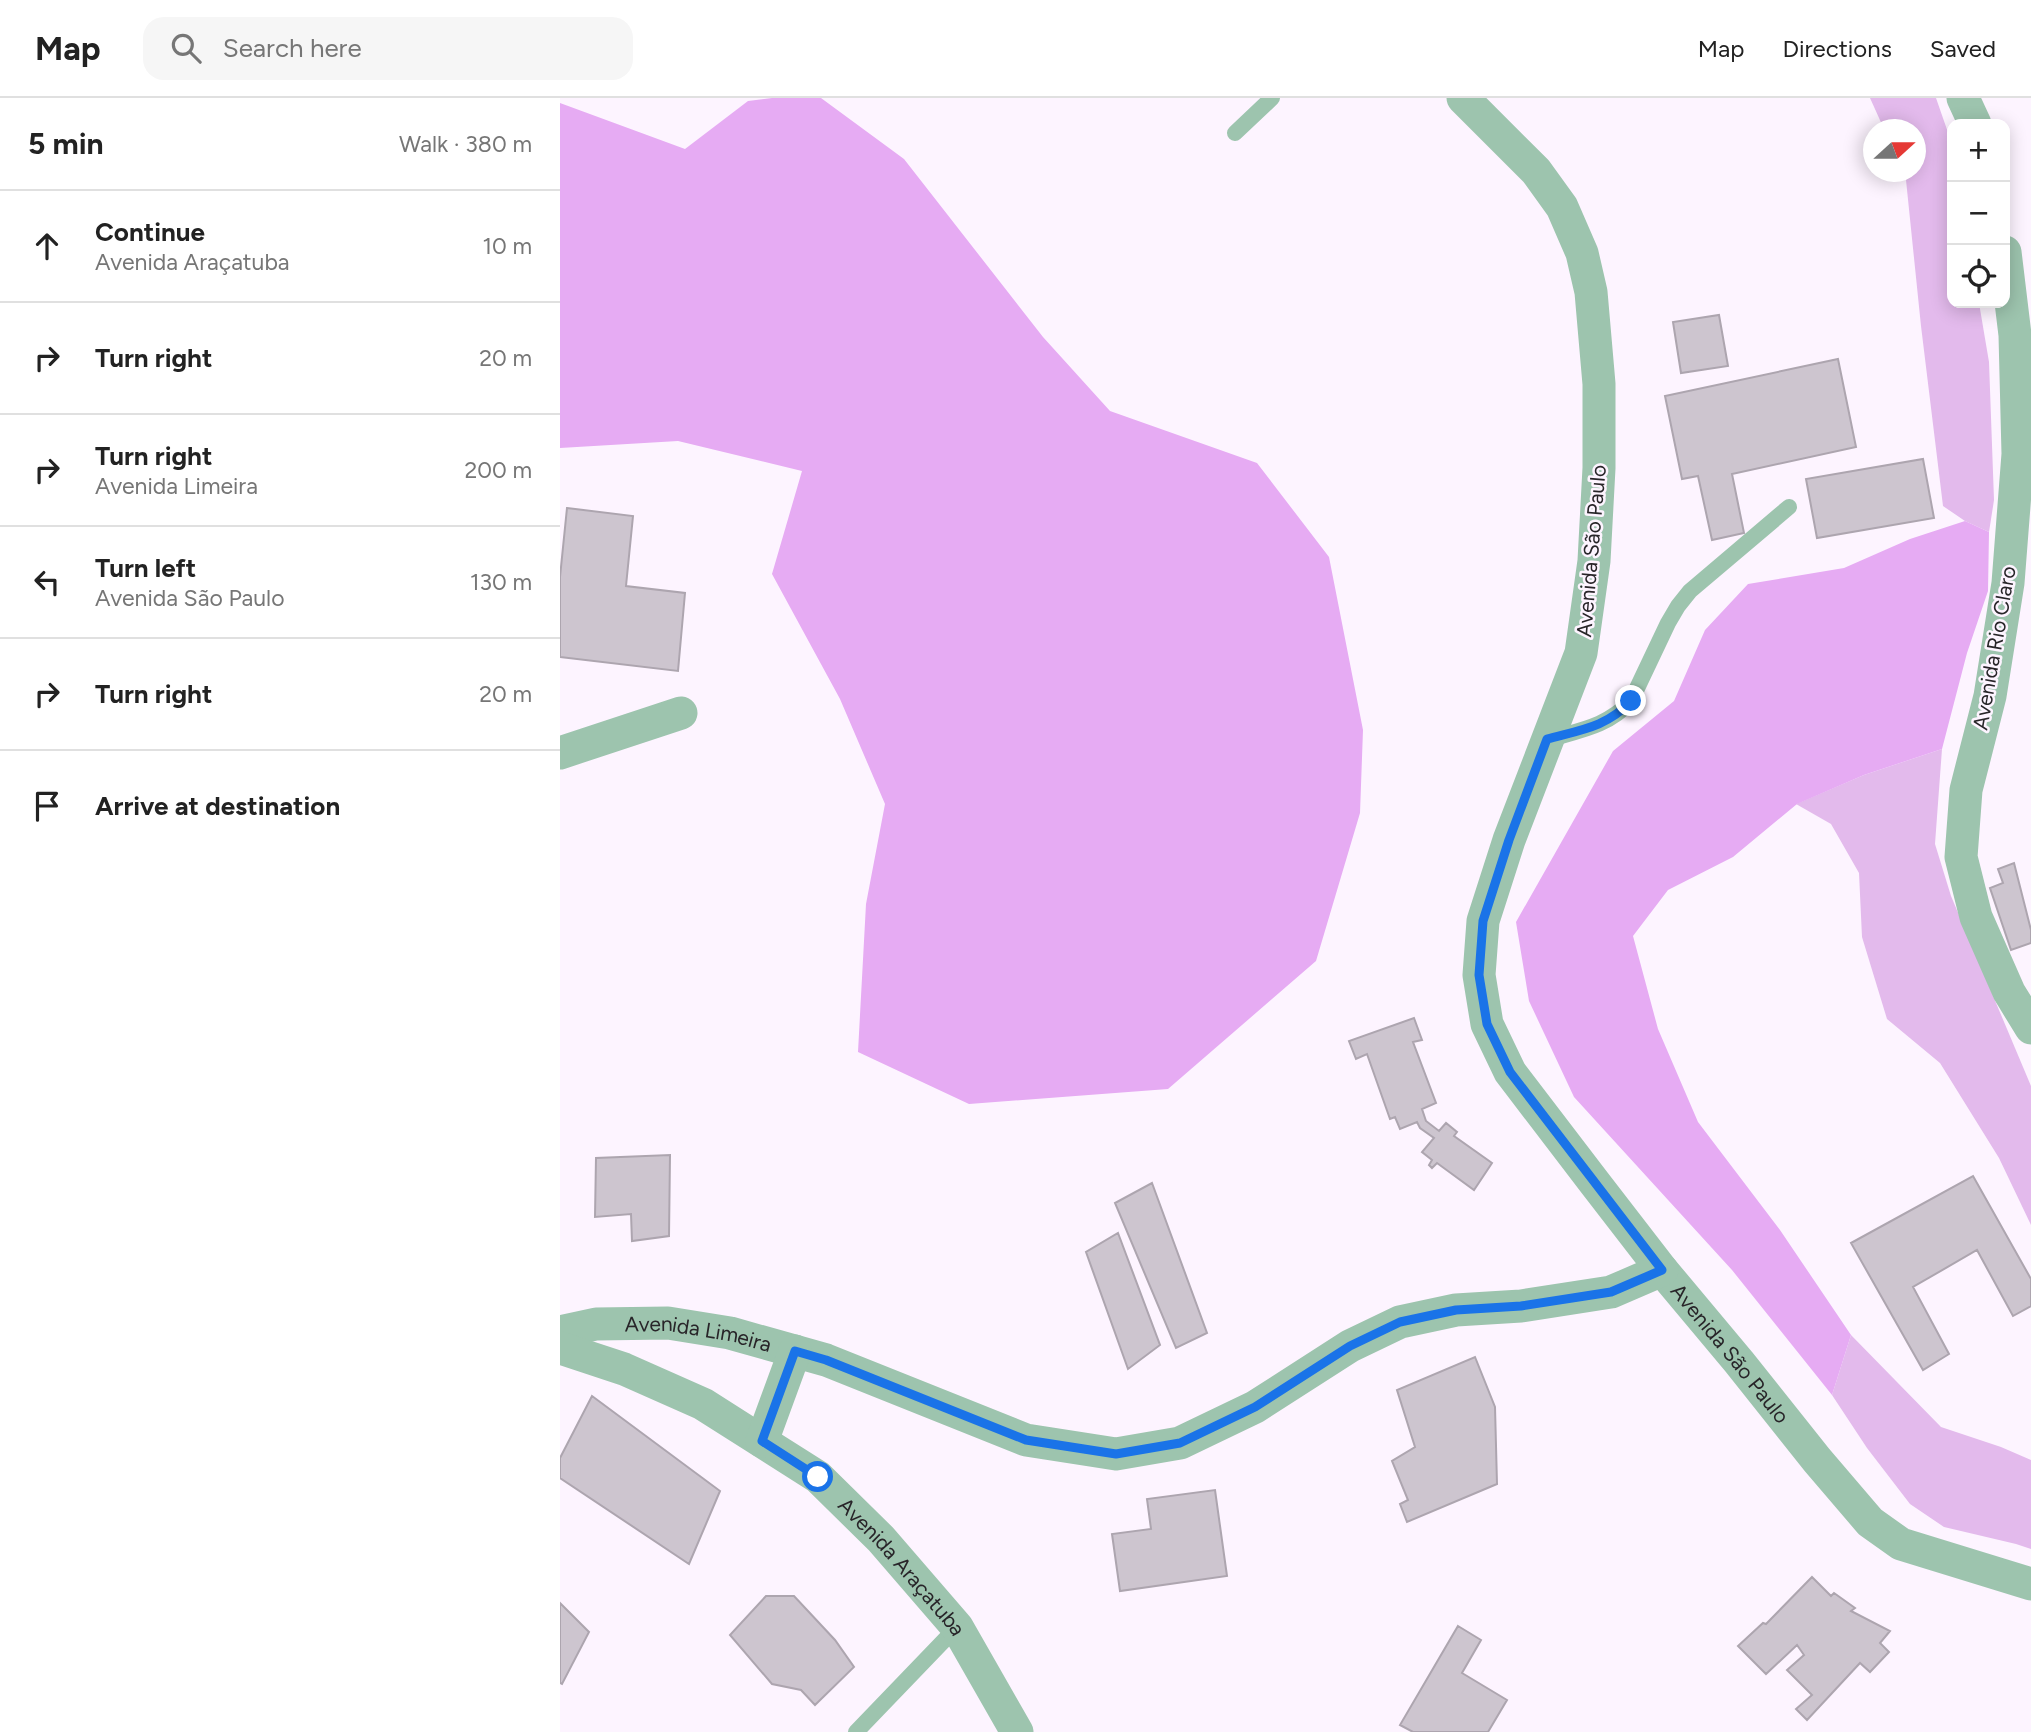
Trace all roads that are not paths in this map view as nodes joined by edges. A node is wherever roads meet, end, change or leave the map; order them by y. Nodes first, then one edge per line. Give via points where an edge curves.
1 (1272, 98) edge
2 (1463, 98) edge
3 (1963, 98) edge
4 (1973, 119) edge
5 (1235, 134) dead end
6 (2010, 294) edge
7 (1789, 508) dead end
8 (681, 713) dead end
9 (1547, 739) junction
10 (560, 753) edge
11 (2031, 1028) edge
12 (1662, 1270) junction
13 (560, 1332) edge
14 (560, 1348) edge
15 (795, 1351) junction
16 (762, 1441) junction
17 (2031, 1584) edge
18 (957, 1627) junction
19 (856, 1732) edge
20 (1017, 1732) edge

1 - 5 lane
2 - 9 street, Avenida São Paulo via 1536,171 1562,208 1582,253 1591,292 1600,468 1594,561 1581,653
3 - 4 street
6 - 11 street, Avenida Rio Claro via 2018,454 2008,583 1990,696 1966,790 1961,857 1976,917 2009,992
7 - 9 lane via 1690,591 1631,701 1620,713 1595,726
8 - 10 street
9 - 12 street, Avenida São Paulo via 1483,921 1479,975 1487,1024 1510,1072
12 - 15 street, Avenida Limeira via 1611,1292 1521,1306 1456,1310 1400,1322 1350,1346 1255,1407 1180,1443 1116,1454 1026,1440
12 - 17 street, Avenida São Paulo via 1870,1522 1900,1544
13 - 15 street, Avenida Limeira via 596,1324 668,1323 730,1333
14 - 16 street, Avenida Araçatuba via 624,1369 704,1404
15 - 16 street
16 - 18 street, Avenida Araçatuba via 818,1477 881,1539
18 - 19 lane
18 - 20 street, Avenida Araçatuba

